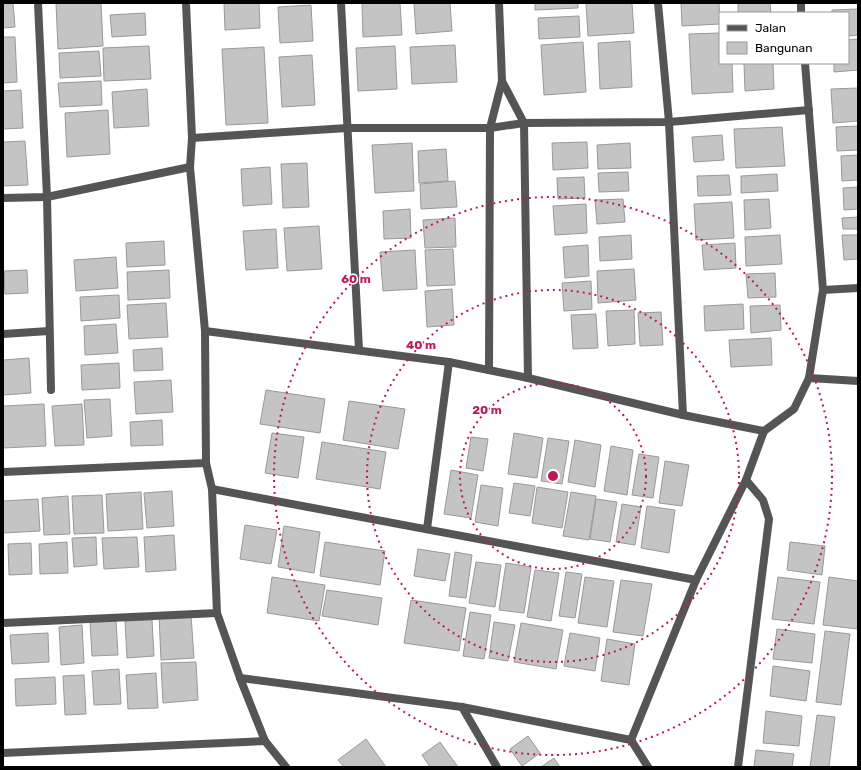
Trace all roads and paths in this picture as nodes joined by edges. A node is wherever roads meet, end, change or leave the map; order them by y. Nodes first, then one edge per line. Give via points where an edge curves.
1 (38, 3) edge
2 (186, 3) edge
3 (341, 3) edge
4 (499, 3) edge
5 (658, 3) edge
6 (805, 64) edge
7 (502, 81) junction
8 (809, 110) junction
9 (669, 122) junction
10 (524, 123) junction
11 (347, 128) junction
12 (490, 128) junction
13 (192, 138) junction
14 (190, 167) junction
15 (47, 197) junction
16 (3, 198) edge
17 (858, 288) edge
18 (823, 290) junction
19 (49, 331) junction
20 (205, 331) junction
21 (3, 334) edge
22 (359, 350) junction
23 (449, 362) junction
24 (489, 370) junction
25 (528, 378) junction
26 (809, 378) junction
27 (858, 381) edge
28 (51, 390) dead end
29 (683, 415) junction
30 (764, 431) junction
31 (206, 463) junction
32 (3, 472) edge
33 (746, 480) junction
34 (212, 489) junction
35 (427, 529) junction
36 (696, 580) junction
37 (217, 613) junction
38 (3, 623) edge
39 (240, 678) junction
40 (462, 707) junction
41 (631, 740) junction
42 (266, 741) junction
43 (3, 753) edge
44 (286, 767) edge
45 (497, 767) edge
46 (648, 767) edge
47 (738, 767) edge

1 - 15 street
2 - 13 street
3 - 11 street
4 - 7 street
5 - 9 street
6 - 8 street
7 - 10 street
7 - 12 street
8 - 9 street
8 - 18 street
9 - 10 street
9 - 29 street
10 - 12 street
10 - 25 street
11 - 12 street
11 - 13 street
11 - 22 street
12 - 24 street
13 - 14 street
14 - 15 street
14 - 20 street
15 - 16 street
15 - 19 street
17 - 18 street
18 - 26 street
19 - 21 street
19 - 28 street
20 - 22 street
20 - 31 street
22 - 23 street
23 - 24 street
23 - 35 street
24 - 25 street
25 - 29 street
26 - 27 street
26 - 30 street via 794,409
29 - 30 street
30 - 33 street
31 - 32 street
31 - 34 street
33 - 36 street
33 - 47 street via 763,500 769,520
34 - 35 street
34 - 37 street
35 - 36 street
36 - 41 street
37 - 38 street
37 - 39 street
39 - 40 street
39 - 42 street
40 - 41 street
40 - 45 street
41 - 46 street
42 - 43 street
42 - 44 street

